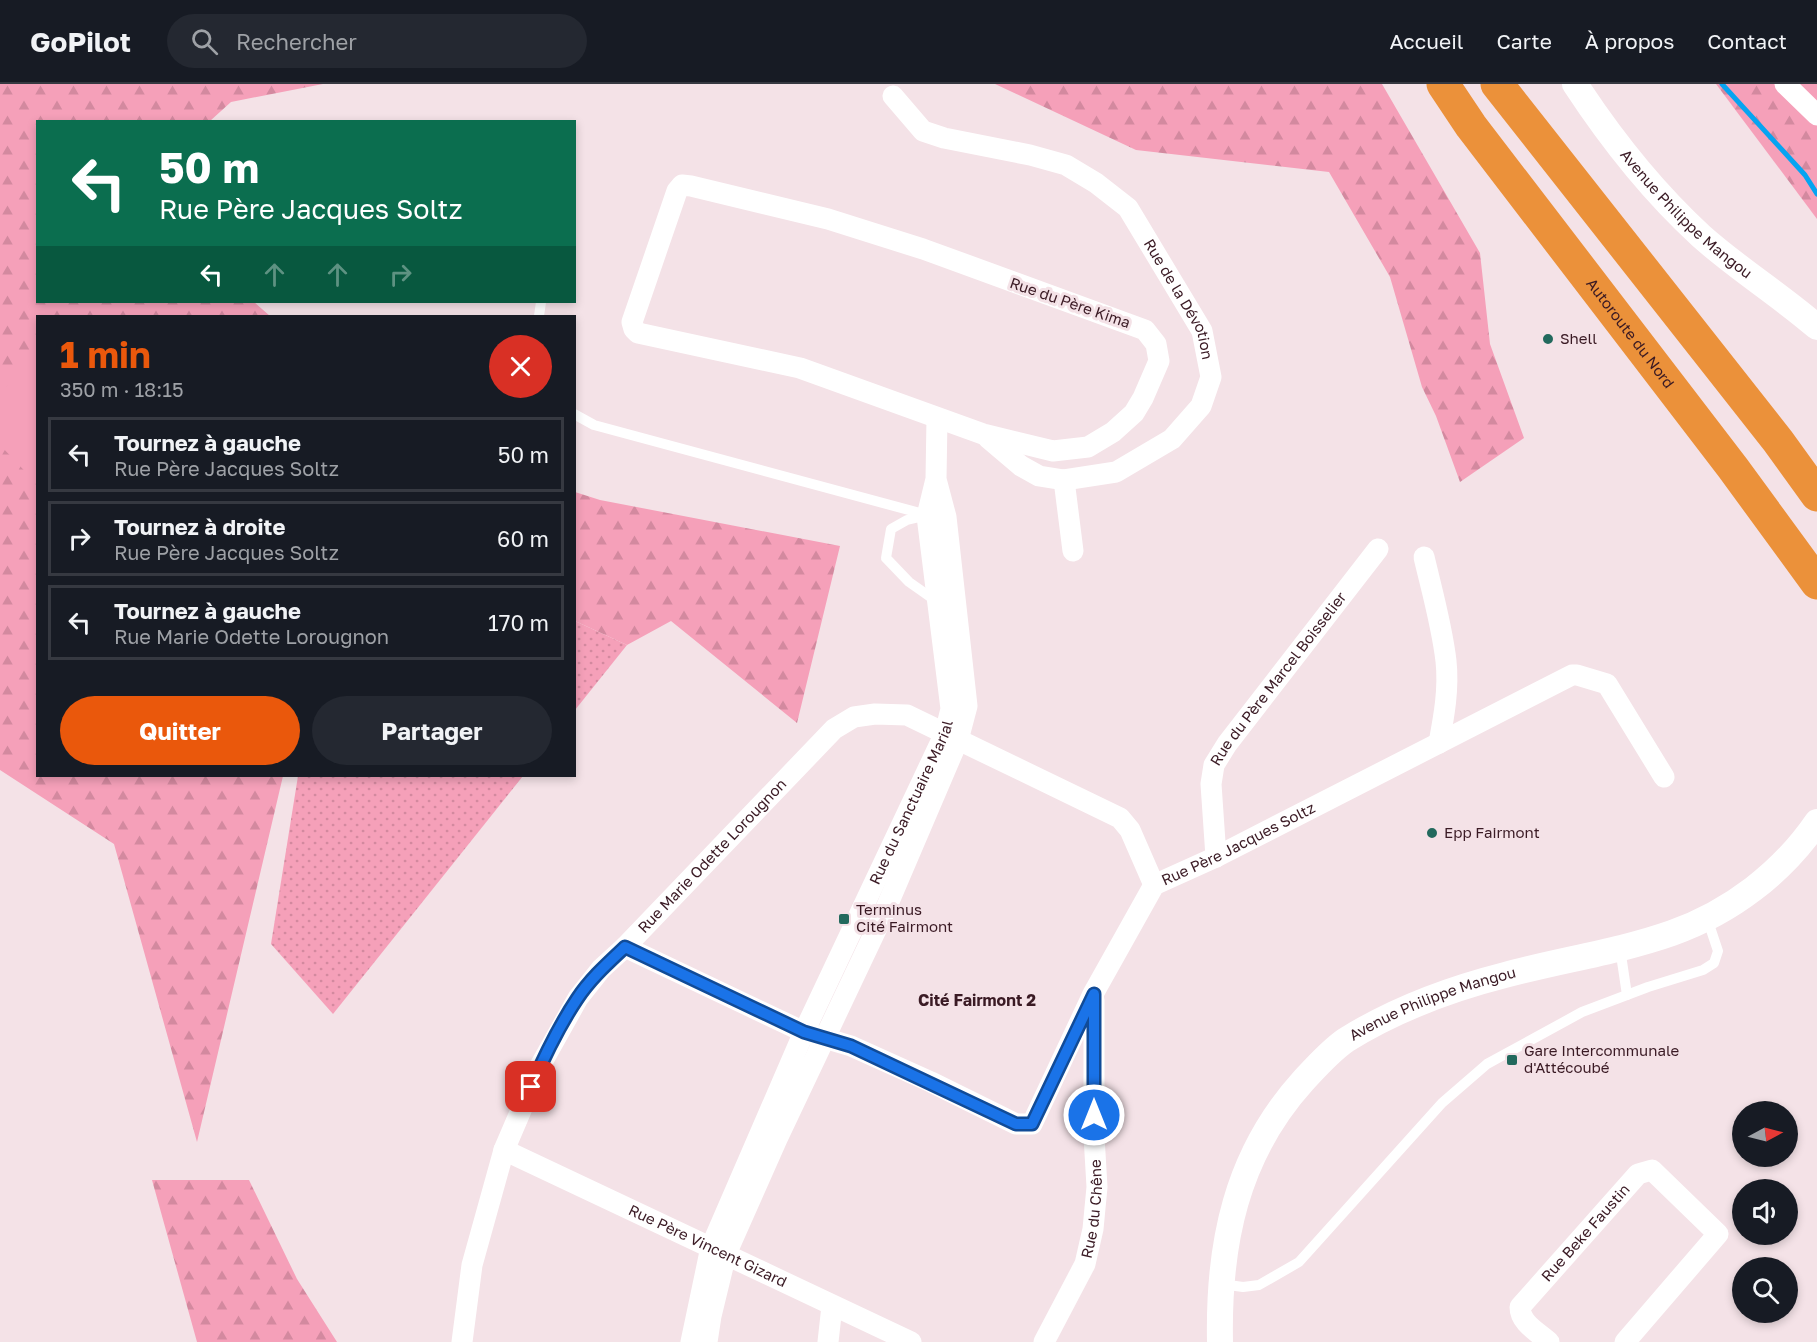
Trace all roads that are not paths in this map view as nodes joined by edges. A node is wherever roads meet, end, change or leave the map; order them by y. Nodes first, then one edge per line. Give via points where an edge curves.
1 (1443, 84) edge
2 (1497, 84) edge
3 (1575, 84) edge
4 (1785, 84) edge
5 (893, 96) dead end
6 (1817, 115) edge
7 (1817, 327) edge
8 (576, 415) edge
9 (937, 418) junction
10 (983, 434) junction
11 (1064, 480) junction
12 (1817, 495) edge
13 (937, 516) junction
14 (1378, 549) dead end
15 (1073, 551) dead end
16 (1424, 557) dead end
17 (1817, 583) edge
18 (938, 602) junction
19 (952, 736) junction
20 (1439, 744) junction
21 (1664, 777) dead end
22 (1817, 822) edge
23 (1216, 857) junction
24 (1154, 885) junction
25 (875, 908) junction
26 (1707, 918) junction
27 (625, 947) junction
28 (1619, 948) junction
29 (1094, 994) junction
30 (1627, 995) junction
31 (804, 1032) junction
32 (825, 1040) junction
33 (504, 1150) junction
34 (718, 1251) junction
35 (1220, 1284) junction
36 (832, 1306) junction
37 (462, 1342) edge
38 (691, 1342) edge
39 (707, 1342) edge
40 (828, 1342) edge
41 (911, 1342) edge
42 (1044, 1342) edge
43 (1220, 1342) edge
44 (1549, 1342) edge
45 (1625, 1342) edge

1 - 17 highway, Autoroute du Nord
2 - 12 highway
3 - 7 street, Avenue Philippe Mangou via 1620,147 1669,205 1703,237
4 - 6 street
5 - 11 street, Rue de la Dévotion via 923,131 1066,165 1096,183 1128,208 1202,331 1211,376 1201,406 1172,439 1116,472
8 - 13 lane via 594,425
9 - 10 street, Rue du Père Kima
9 - 10 street, Rue du Père Kima via 800,368 638,333 632,322 682,185 828,219 902,242 1145,330 1156,344 1159,361 1134,413 1088,447 1053,451
9 - 13 street, Rue du Sanctuaire Marial
10 - 11 street, Rue de la Dévotion via 1021,466 1039,476
11 - 15 street
13 - 18 street, Rue du Sanctuaire Marial
13 - 18 lane via 907,520 891,529 886,558 909,582
13 - 19 street, Rue du Sanctuaire Marial via 967,706
14 - 23 street, Rue du Père Marcel Boisselier via 1214,765 1211,784
16 - 20 street via 1446,663 1446,705
18 - 19 street, Rue du Sanctuaire Marial
19 - 24 street, Rue Marie Odette Lorougnon via 1120,818 1130,830
19 - 25 street, Rue du Sanctuaire Marial
19 - 27 street, Rue Marie Odette Lorougnon via 907,715 854,717 834,729
20 - 21 street, Rue Père Jacques Soltz via 1577,675 1607,684
20 - 23 street, Rue Père Jacques Soltz
22 - 26 street, Avenue Philippe Mangou via 1773,874
23 - 24 street, Rue Père Jacques Soltz
24 - 29 street, Rue Père Jacques Soltz
25 - 31 street, Rue du Sanctuaire Marial
25 - 32 street, Rue du Sanctuaire Marial
26 - 28 street, Avenue Philippe Mangou
26 - 30 lane via 1718,951 1714,963
27 - 31 street, Rue Père Jacques Soltz
27 - 33 street, Rue Marie Odette Lorougnon via 578,998 540,1066
28 - 30 lane
28 - 35 street, Avenue Philippe Mangou via 1457,988 1344,1041 1289,1097 1254,1153 1241,1182 1229,1227
29 - 32 street, Rue Père Jacques Soltz via 1032,1124 1016,1124 851,1046
29 - 42 street, Rue du Chêne via 1097,1187 1093,1229 1085,1264
30 - 35 lane via 1582,1012 1487,1064 1442,1103 1299,1263 1259,1285
31 - 32 street, Rue Père Jacques Soltz
31 - 34 street, Rue du Sanctuaire Marial
32 - 34 street, Rue du Sanctuaire Marial
33 - 34 street, Rue Père Vincent Gizard
33 - 37 street, Rue Marie Odette Lorougnon via 472,1265
34 - 36 street, Rue Père Vincent Gizard
34 - 38 street, Rue du Sanctuaire Marial
34 - 39 street, Rue du Sanctuaire Marial
35 - 43 street, Avenue Philippe Mangou
36 - 40 street
36 - 41 street, Rue Père Vincent Gizard
44 - 45 street, Rue Beke Faustin via 1524,1320 1520,1307 1638,1174 1652,1170 1718,1234

